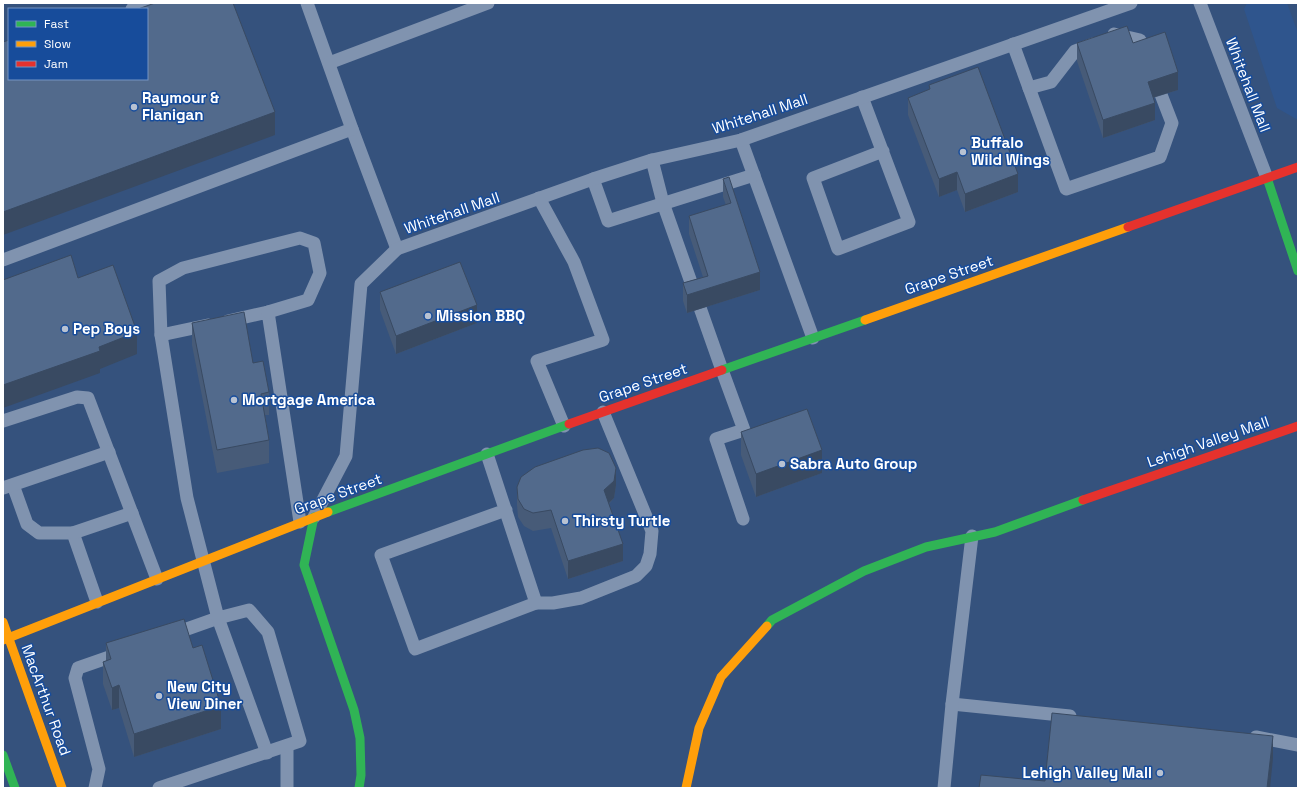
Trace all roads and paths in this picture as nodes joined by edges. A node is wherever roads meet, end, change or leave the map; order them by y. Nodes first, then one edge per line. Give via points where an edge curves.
1 (149, 3) edge
2 (307, 3) edge
3 (488, 3) edge
4 (1131, 3) edge
5 (1200, 3) edge
6 (135, 8) edge
7 (1013, 44) junction
8 (329, 63) junction
9 (1029, 88) junction
10 (862, 97) junction
11 (352, 130) junction
12 (741, 140) junction
13 (883, 151) junction
14 (652, 160) junction
15 (1298, 167) edge
16 (754, 175) junction
17 (1267, 178) junction
18 (593, 179) junction
19 (539, 198) junction
20 (663, 203) junction
21 (397, 249) junction
22 (3, 260) edge
23 (1298, 271) edge
24 (268, 312) junction
25 (161, 335) junction
26 (813, 338) junction
27 (722, 370) junction
28 (603, 412) junction
29 (3, 421) edge
30 (564, 426) junction
31 (1298, 426) edge
32 (109, 452) junction
33 (487, 454) junction
34 (8, 486) edge
35 (506, 510) junction
36 (132, 513) junction
37 (314, 517) junction
38 (743, 519) dead end
39 (300, 522) junction
40 (73, 533) junction
41 (972, 536) junction
42 (204, 560) junction
43 (157, 579) junction
44 (97, 602) junction
45 (536, 603) junction
46 (218, 618) junction
47 (3, 622) edge
48 (6, 639) edge
49 (159, 639) edge
50 (130, 650) edge
51 (952, 704) junction
52 (1084, 718) edge
53 (1241, 734) edge
54 (1298, 745) edge
55 (287, 746) junction
56 (267, 753) junction
57 (3, 755) edge
58 (15, 788) edge
59 (62, 788) edge
60 (95, 788) edge
61 (159, 788) edge
62 (287, 788) edge
63 (359, 788) edge
64 (686, 788) edge
65 (944, 788) edge

1 - 6 lane
2 - 8 lane, Whitehall Mall
3 - 8 lane
4 - 7 lane, Whitehall Mall
5 - 17 lane, Whitehall Mall
7 - 9 lane
7 - 10 lane, Whitehall Mall
8 - 11 lane, Whitehall Mall
9 - 9 lane via 1066,189 1160,157 1172,123 1140,40 1115,34 1075,51 1051,82
10 - 12 lane, Whitehall Mall
10 - 13 lane
11 - 21 lane, Whitehall Mall
11 - 22 lane
12 - 14 lane, Whitehall Mall
12 - 16 lane
13 - 13 lane via 909,222 838,249 813,178
14 - 18 lane, Whitehall Mall
14 - 20 lane
15 - 17 main road, Grape Street
16 - 20 lane
16 - 26 lane
17 - 23 main road
17 - 26 main road, Grape Street
18 - 19 lane, Whitehall Mall
18 - 20 lane via 608,221
19 - 21 lane, Whitehall Mall
19 - 30 lane via 574,262 603,340 537,361
20 - 27 lane
21 - 37 lane, Whitehall Mall via 361,284 346,456
24 - 25 lane
24 - 25 lane via 308,300 320,273 314,243 300,238 183,268 159,282
24 - 39 lane
25 - 42 lane via 187,498
26 - 27 main road, Grape Street
27 - 28 main road, Grape Street
27 - 38 lane via 744,430 716,439
28 - 30 main road, Grape Street
28 - 45 lane via 652,532 646,566 636,576 581,598 553,604
29 - 32 lane via 77,397 88,398
30 - 33 main road, Grape Street
31 - 41 main road, Lehigh Valley Mall via 994,532
32 - 34 lane
32 - 36 lane
33 - 35 lane
33 - 37 main road, Grape Street
34 - 40 lane via 27,524 39,533
35 - 45 lane
35 - 45 lane via 381,555 415,650
36 - 40 lane
36 - 43 lane
37 - 39 main road, Grape Street
37 - 63 main road via 304,565 354,710 360,738
39 - 42 main road, Grape Street
40 - 44 lane
41 - 51 lane
41 - 64 main road, Lehigh Valley Mall via 926,547 864,571 772,620 721,677 699,728
42 - 43 main road, Grape Street
42 - 46 lane
43 - 44 main road, Grape Street
44 - 48 main road, Grape Street
46 - 49 lane
46 - 55 lane via 249,610 268,632 300,741
46 - 56 lane
47 - 48 main road, MacArthur Road
48 - 59 main road, MacArthur Road
50 - 60 lane via 78,668 75,678 99,769
51 - 52 lane
51 - 65 lane
53 - 54 lane
55 - 56 lane
55 - 62 lane
56 - 61 lane
57 - 58 main road

